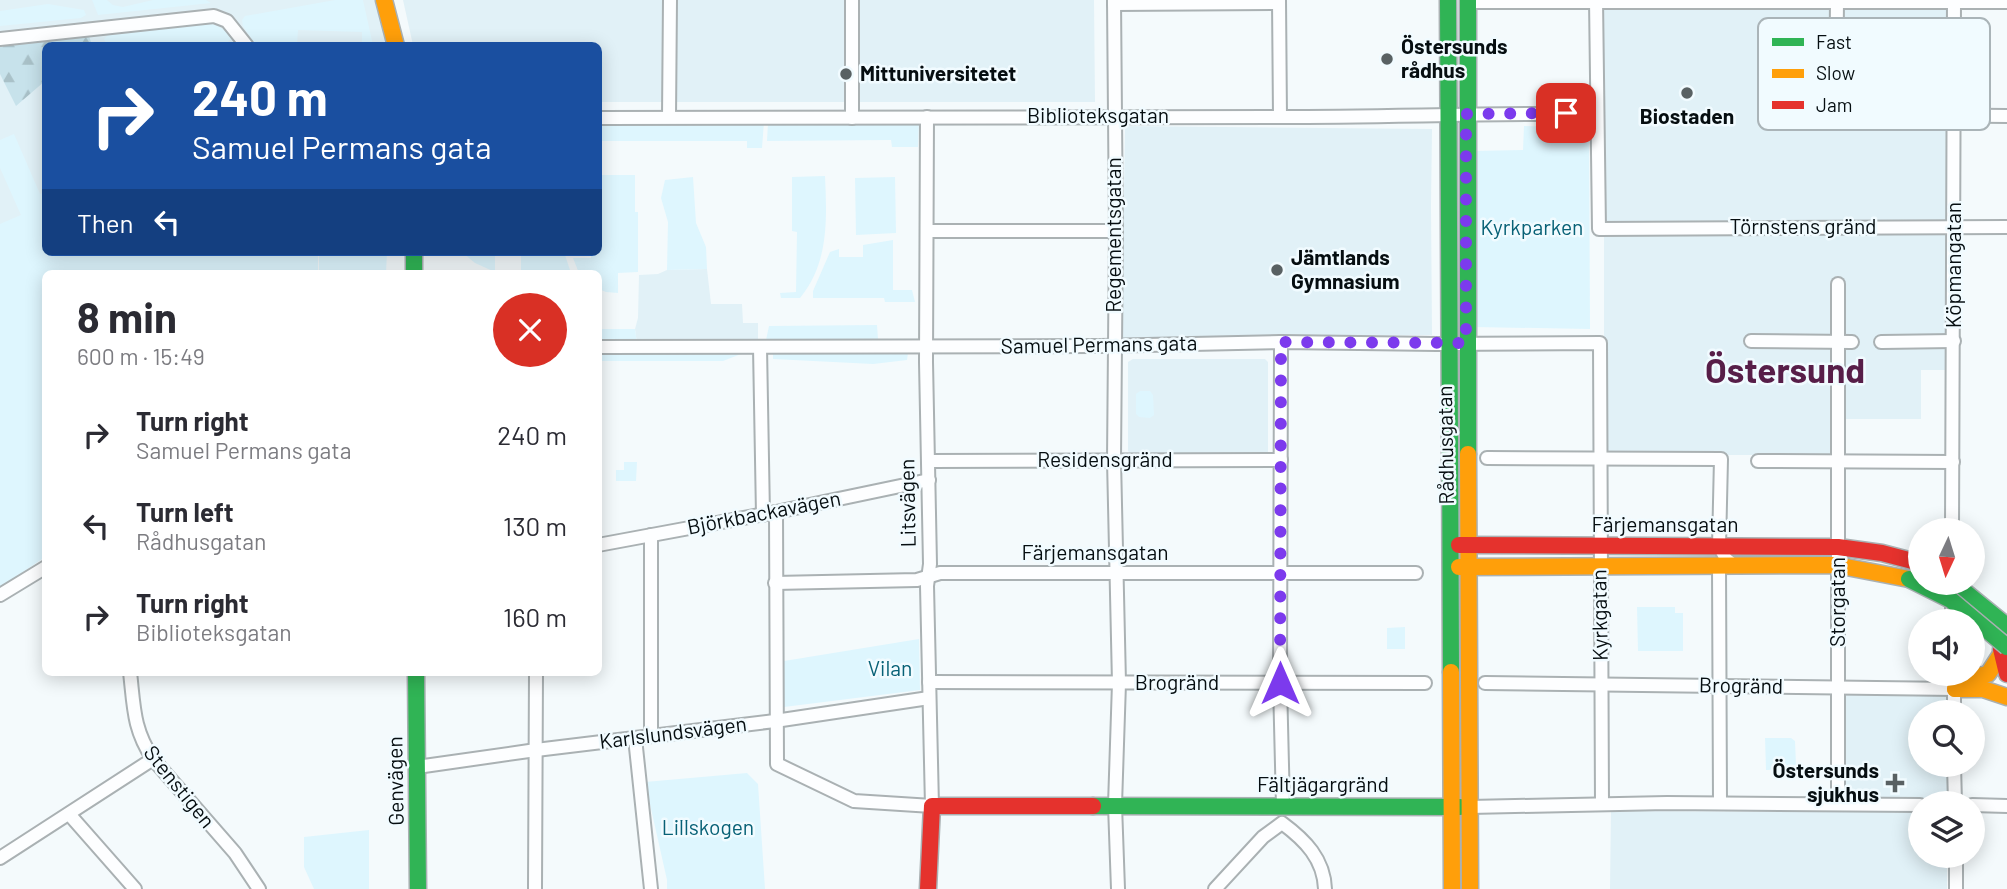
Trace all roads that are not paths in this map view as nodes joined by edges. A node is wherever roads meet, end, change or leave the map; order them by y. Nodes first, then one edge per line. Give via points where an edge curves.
1 (384, 0) edge
2 (670, 0) edge
3 (852, 0) edge
4 (1448, 0) edge
5 (1279, 1) edge
6 (1468, 1) edge
7 (1596, 1) edge
8 (1837, 1) edge
9 (1954, 1) edge
10 (1114, 2) edge
11 (2007, 2) edge
12 (0, 39) edge
13 (244, 42) edge
14 (394, 42) edge
15 (1448, 114) junction
16 (1466, 114) junction
17 (1597, 114) junction
18 (1114, 116) junction
19 (668, 117) junction
20 (927, 117) junction
21 (1280, 117) junction
22 (602, 118) edge
23 (852, 118) junction
24 (1954, 130) edge
25 (2007, 227) edge
26 (1953, 228) junction
27 (928, 231) junction
28 (1116, 231) junction
29 (1838, 284) dead end
30 (1751, 341) dead end
31 (1838, 341) junction
32 (1954, 341) junction
33 (1281, 342) junction
34 (1852, 342) dead end
35 (1881, 342) dead end
36 (1458, 343) junction
37 (1600, 343) joint
38 (926, 346) junction
39 (1114, 346) junction
40 (602, 347) edge
41 (760, 347) junction
42 (1486, 458) dead end
43 (1600, 458) junction
44 (1114, 460) junction
45 (1280, 460) junction
46 (929, 461) junction
47 (1758, 461) dead end
48 (1838, 461) junction
49 (1953, 462) junction
50 (929, 480) junction
51 (770, 513) junction
52 (1952, 518) edge
53 (651, 535) junction
54 (602, 543) edge
55 (1450, 545) junction
56 (1469, 545) junction
57 (1600, 546) junction
58 (1719, 546) junction
59 (1838, 547) junction
60 (1908, 560) edge
61 (1836, 565) junction
62 (1600, 566) junction
63 (1727, 566) junction
64 (1469, 567) junction
65 (1450, 568) junction
66 (42, 569) edge
67 (1117, 573) junction
68 (1416, 573) dead end
69 (1280, 574) junction
70 (929, 576) junction
71 (775, 583) junction
72 (0, 595) edge
73 (1968, 595) edge
74 (2007, 627) edge
75 (2004, 651) edge
76 (2007, 674) edge
77 (1985, 675) edge
78 (130, 676) edge
79 (416, 676) edge
80 (536, 676) edge
81 (929, 682) junction
82 (1119, 682) junction
83 (1280, 683) junction
84 (1425, 683) dead end
85 (1485, 683) dead end
86 (1908, 683) edge
87 (1601, 684) junction
88 (1972, 686) edge
89 (1720, 687) junction
90 (1837, 687) junction
91 (2007, 697) edge
92 (929, 698) junction
93 (775, 721) junction
94 (651, 736) junction
95 (635, 738) junction
96 (536, 750) junction
97 (153, 760) junction
98 (417, 767) junction
99 (1720, 803) junction
100 (1602, 804) junction
101 (1838, 804) junction
102 (1115, 805) junction
103 (1908, 805) edge
104 (1985, 805) edge
105 (932, 806) junction
106 (1283, 806) junction
107 (2007, 806) edge
108 (1452, 807) junction
109 (1470, 807) junction
110 (69, 814) junction
111 (0, 858) edge
112 (1956, 868) edge
113 (135, 889) edge
114 (259, 889) edge
115 (418, 889) edge
116 (535, 889) edge
117 (651, 889) edge
118 (928, 889) edge
119 (1118, 889) edge
120 (1215, 889) edge
121 (1325, 889) edge
122 (1452, 889) edge
123 (1470, 889) edge
124 (1956, 889) edge

1 - 14 main road
2 - 19 street
3 - 23 street
4 - 15 main road, Rådhusgatan
5 - 10 street
5 - 21 street
6 - 7 street
6 - 16 main road, Rådhusgatan
7 - 8 street
7 - 17 street
8 - 9 street
9 - 11 street
10 - 18 street, Regementsgatan
12 - 13 street via 214,16 227,21
15 - 16 street, Biblioteksgatan
15 - 21 street, Biblioteksgatan
15 - 36 main road, Rådhusgatan
16 - 17 street, Biblioteksgatan
16 - 36 main road, Rådhusgatan
17 - 26 street, Törnstens gränd via 1600,229
18 - 20 street, Biblioteksgatan
18 - 21 street, Biblioteksgatan
18 - 28 street, Regementsgatan
19 - 22 street, Biblioteksgatan
19 - 23 street, Biblioteksgatan
20 - 23 street, Biblioteksgatan
20 - 27 street, Litsvägen
24 - 26 street, Köpmangatan
25 - 26 street, Törnstens gränd
26 - 32 street, Köpmangatan
27 - 28 street
27 - 38 street, Litsvägen
28 - 39 street, Regementsgatan
29 - 31 street, Storgatan
30 - 31 street
31 - 34 street
31 - 48 street, Storgatan
32 - 35 street
32 - 49 street, Köpmangatan
33 - 36 street, Samuel Permans gata
33 - 39 street, Samuel Permans gata
33 - 45 street
36 - 37 street, Samuel Permans gata
36 - 55 main road, Rådhusgatan
36 - 56 main road, Rådhusgatan
37 - 43 street, Kyrkgatan
38 - 39 street, Samuel Permans gata
38 - 41 street, Samuel Permans gata
38 - 46 street, Litsvägen
39 - 44 street, Regementsgatan
40 - 41 street, Samuel Permans gata
41 - 51 street
42 - 43 street
43 - 57 street, Kyrkgatan
43 - 58 street via 1721,459
44 - 45 street, Residensgränd
44 - 46 street, Residensgränd
44 - 67 street, Regementsgatan
45 - 69 street
46 - 50 street, Litsvägen
47 - 48 street
48 - 49 street
48 - 59 street, Storgatan
49 - 52 street, Köpmangatan
50 - 51 street, Björkbackavägen
50 - 70 street, Litsvägen
51 - 53 street, Björkbackavägen
51 - 71 street
53 - 54 street, Björkbackavägen
53 - 94 street
55 - 56 main road, Färjemansgatan
55 - 65 main road, Rådhusgatan
56 - 57 main road, Färjemansgatan
56 - 64 main road, Rådhusgatan
57 - 58 main road, Färjemansgatan
57 - 62 street, Kyrkgatan
58 - 59 main road, Färjemansgatan
58 - 63 street
59 - 60 main road, Färjemansgatan
59 - 61 street, Storgatan
61 - 63 main road, Färjemansgatan
61 - 75 main road, Färjemansgatan, bridge via 1909,579 1951,600
61 - 90 street, Storgatan
62 - 63 main road, Färjemansgatan
62 - 64 main road, Färjemansgatan
62 - 87 street, Kyrkgatan
63 - 89 street
64 - 65 main road, Färjemansgatan
64 - 109 main road, Rådhusgatan
65 - 108 main road, Rådhusgatan
66 - 72 street
67 - 69 street, Färjemansgatan
67 - 70 street, Färjemansgatan
67 - 82 street, Regementsgatan
68 - 69 street, Färjemansgatan
69 - 83 street
70 - 71 street, Färjemansgatan
70 - 81 street, Litsvägen
71 - 93 street
73 - 74 main road
74 - 75 main road via 2001,645
75 - 76 main road
75 - 77 main road
78 - 97 street, Stenstigen via 137,730
79 - 98 main road, Genvägen
80 - 96 street
81 - 82 street, Brogränd
81 - 92 street, Litsvägen
82 - 83 street, Brogränd
82 - 102 street, Regementsgatan
83 - 84 street, Brogränd
83 - 106 street
85 - 87 street, Brogränd
86 - 90 street, Brogränd
87 - 89 street, Brogränd
87 - 100 street, Kyrkgatan
88 - 91 main road
89 - 90 street, Brogränd
89 - 99 street
90 - 101 street, Storgatan
92 - 93 street, Karlslundsvägen
92 - 105 street, Litsvägen
93 - 94 street, Karlslundsvägen
93 - 105 street, Fältjägargränd via 777,764 854,801
94 - 95 street, Karlslundsvägen
95 - 96 street, Karlslundsvägen
95 - 117 street
96 - 98 street, Karlslundsvägen
96 - 116 street
97 - 110 street
97 - 114 street, Stenstigen via 235,853
98 - 115 main road, Genvägen
99 - 100 street, Fältjägargränd
99 - 101 street, Fältjägargränd
100 - 109 street, Fältjägargränd
101 - 103 street, Fältjägargränd
102 - 105 main road, Fältjägargränd
102 - 106 main road, Fältjägargränd
102 - 119 street, Regementsgatan
104 - 107 street
105 - 118 main road, Litsvägen
106 - 108 main road, Fältjägargränd
108 - 109 main road, Fältjägargränd
108 - 122 main road, Rådhusgatan
109 - 123 main road, Rådhusgatan
110 - 111 street
110 - 113 street
112 - 124 street
120 - 121 street via 1282,823 1317,857

